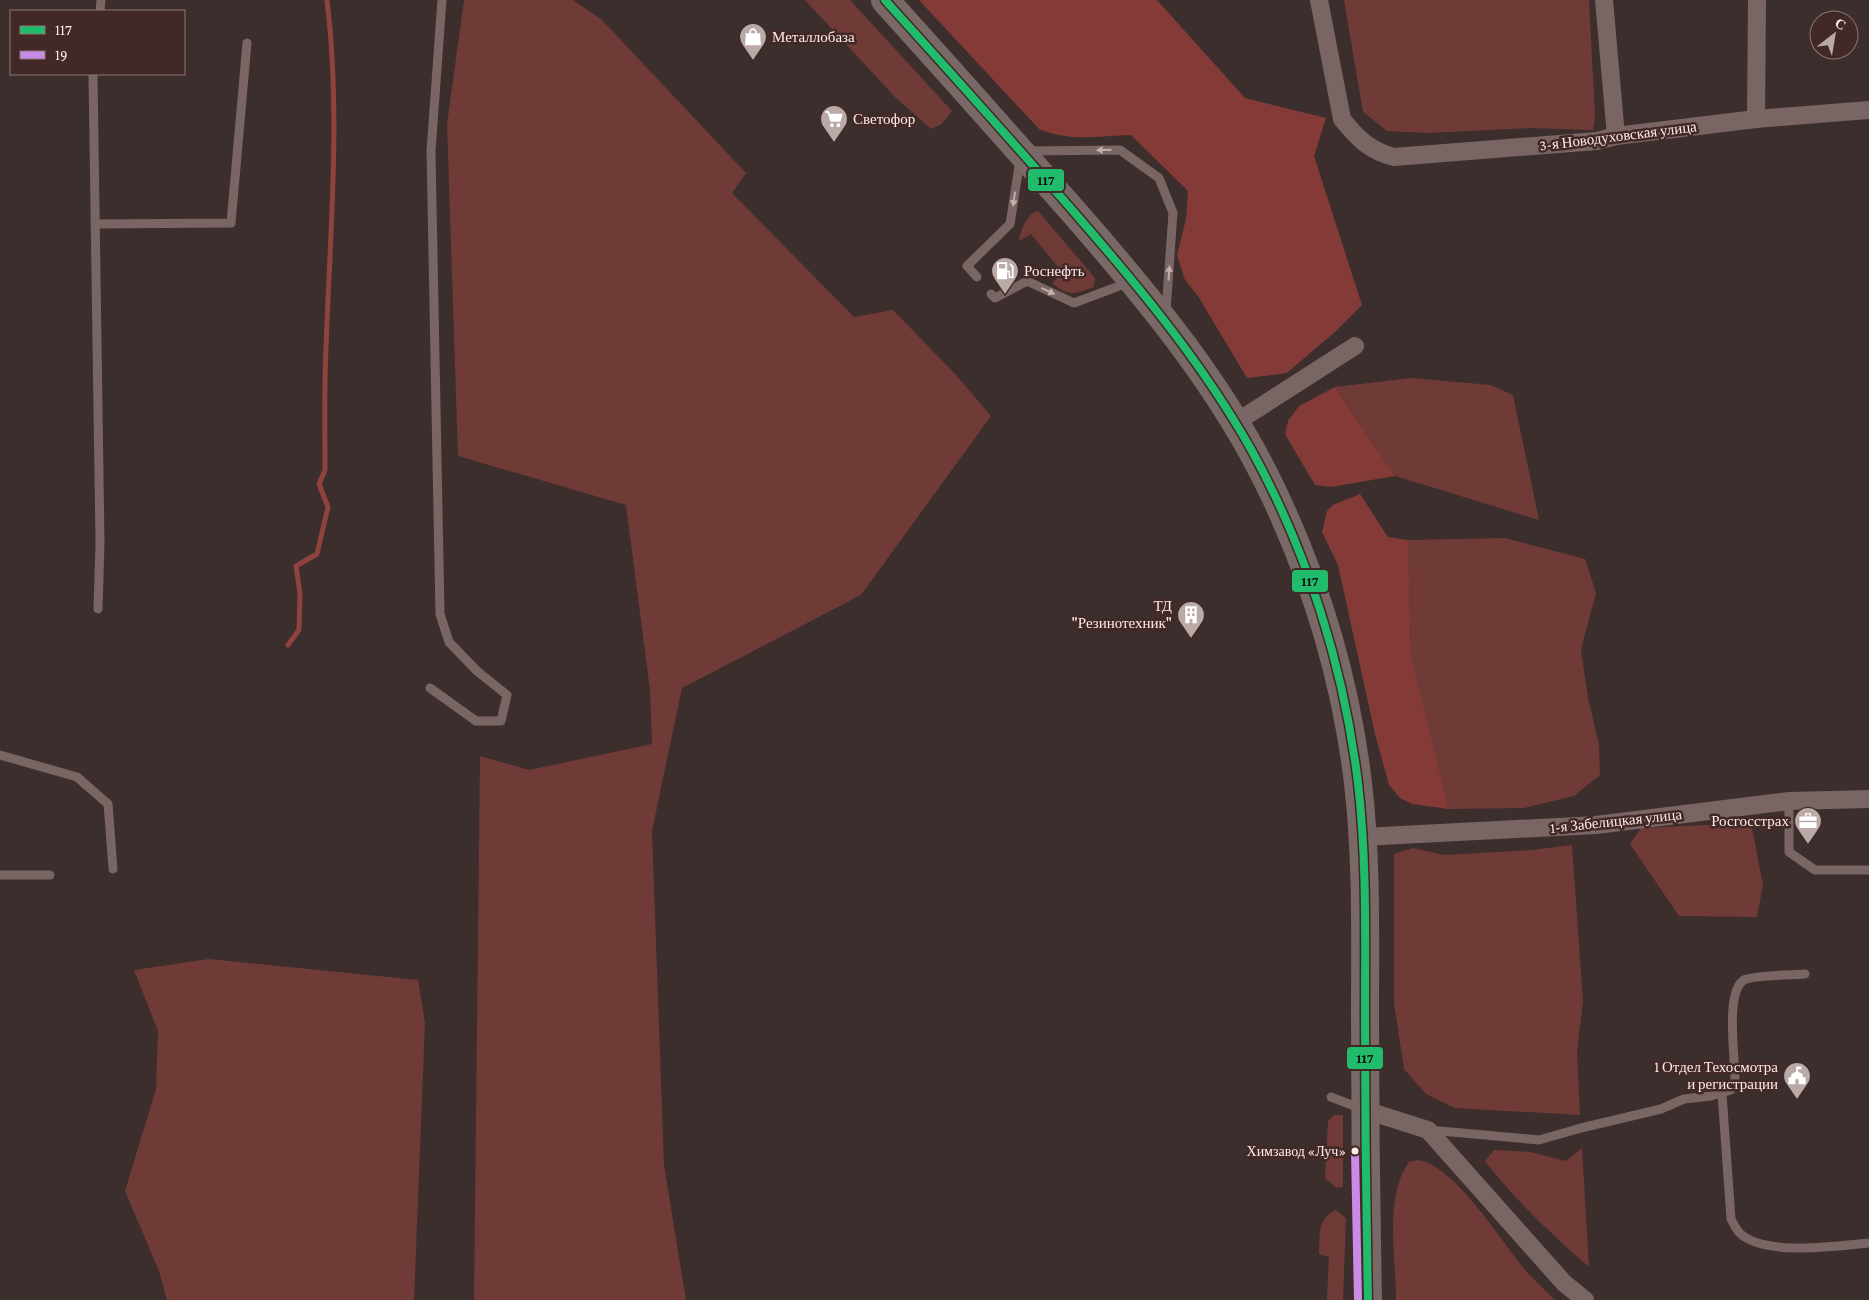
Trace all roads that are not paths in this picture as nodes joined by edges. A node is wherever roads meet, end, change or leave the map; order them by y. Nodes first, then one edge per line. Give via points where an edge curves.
1 (442, 0) edge
2 (885, 0) edge
3 (1319, 0) edge
4 (1604, 0) edge
5 (1757, 0) edge
6 (247, 43) dead end
7 (93, 75) edge
8 (1869, 110) edge
9 (1756, 119) junction
10 (1616, 136) junction
11 (1021, 151) junction
12 (95, 224) junction
13 (977, 277) dead end
14 (1132, 280) junction
15 (991, 294) dead end
16 (1166, 322) junction
17 (1355, 346) dead end
18 (1235, 423) junction
19 (98, 609) dead end
20 (430, 688) dead end
21 (0, 754) edge
22 (1869, 799) edge
23 (1788, 801) junction
24 (1362, 837) junction
25 (113, 869) dead end
26 (1869, 870) edge
27 (0, 875) edge
28 (50, 875) dead end
29 (1805, 974) dead end
30 (1722, 1094) junction
31 (1332, 1097) dead end
32 (1365, 1110) junction
33 (1428, 1130) junction
34 (1869, 1244) edge
35 (1368, 1300) edge
36 (1585, 1300) edge

1 - 20 lane via 431,151 440,614 449,642 477,671 507,695 501,721 476,721
2 - 11 highway
3 - 10 street, 3-я Новодуховская улица via 1342,118 1354,134 1380,154 1394,156 1596,141
4 - 10 street
5 - 9 street
6 - 12 lane via 231,223
7 - 12 lane
8 - 9 street, 3-я Новодуховская улица
9 - 10 street, 3-я Новодуховская улица
11 -> 13 lane via 1010,224 968,266
11 - 14 highway
16 -> 11 lane via 1173,213 1159,178 1120,150
12 - 19 lane via 100,543
15 -> 14 lane via 995,298 1027,281 1074,303
14 - 16 highway
16 - 18 highway
17 - 18 street
18 - 24 highway via 1276,498 1303,560 1322,618 1358,782
21 - 25 lane via 76,777 108,804
22 - 23 street, 1-я Забелицкая улица
23 - 24 street, 1-я Забелицкая улица via 1596,825
23 - 26 lane via 1789,852 1815,870
24 - 32 highway
27 - 28 lane
29 - 30 lane via 1746,978 1736,986 1732,999 1735,1079 1731,1090
30 - 33 lane via 1684,1099 1661,1109 1539,1140
30 - 34 lane via 1731,1219 1741,1235 1757,1243 1798,1249
31 - 32 lane
32 - 33 street
32 - 35 highway
33 - 36 street via 1564,1283

